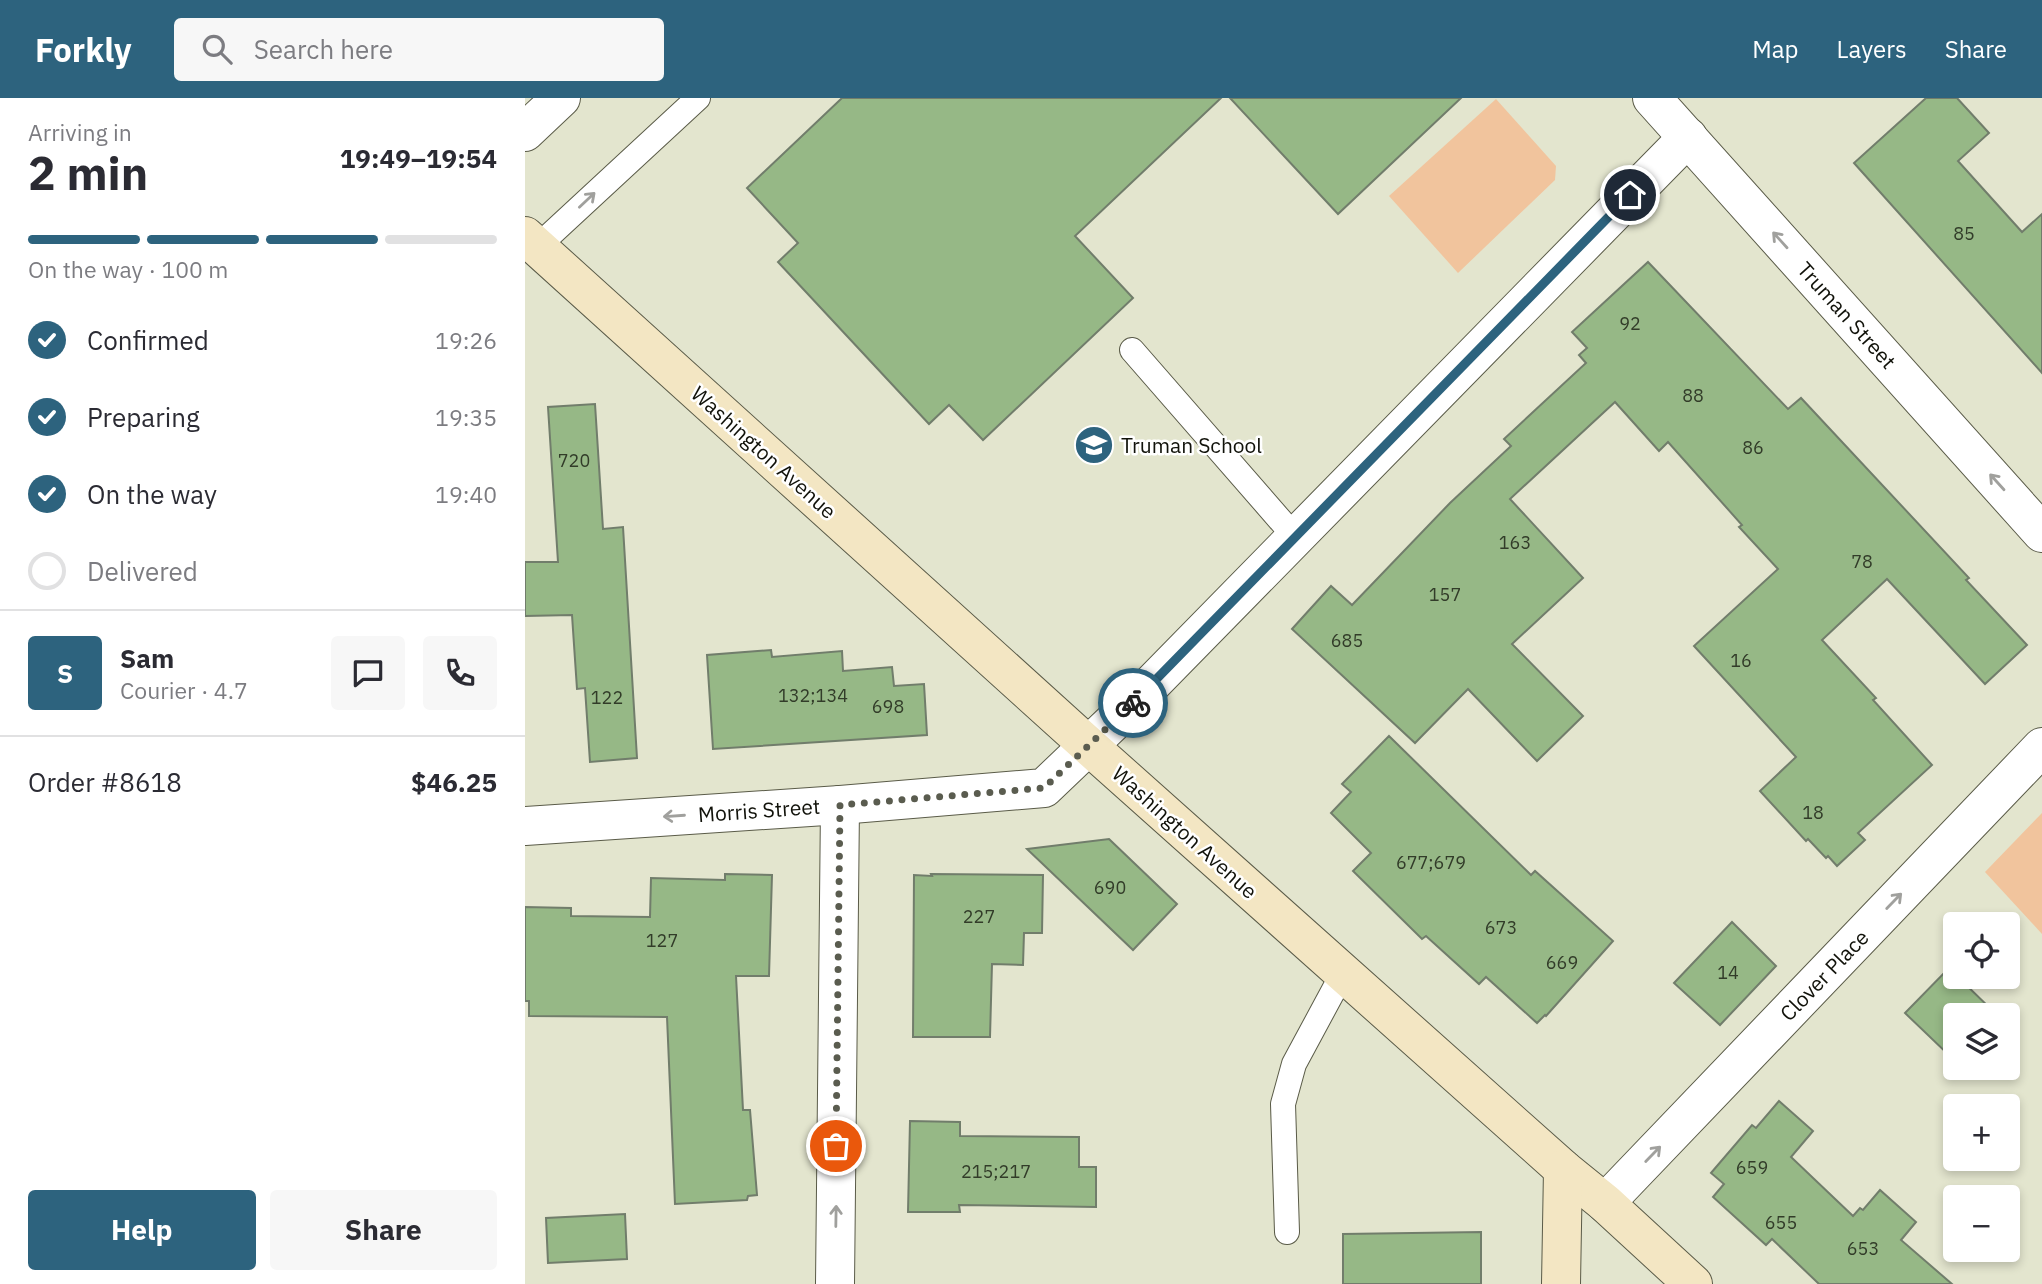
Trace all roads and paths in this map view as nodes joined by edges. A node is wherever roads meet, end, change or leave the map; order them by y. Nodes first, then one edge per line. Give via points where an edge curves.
1 (561, 98) edge
2 (698, 98) edge
3 (1652, 98) edge
4 (525, 132) edge
5 (1688, 137) junction
6 (531, 241) edge
7 (1132, 350) dead end
8 (2042, 533) edge
9 (1295, 537) junction
10 (1090, 747) junction
11 (2042, 747) edge
12 (840, 805) junction
13 (525, 826) edge
14 (1343, 973) junction
15 (1563, 1169) junction
16 (1605, 1203) junction
17 (1287, 1232) dead end
18 (835, 1284) edge
19 (1561, 1284) edge
20 (1693, 1284) edge

1 - 4 street
6 -> 2 lane
3 - 5 street, Truman Street
8 -> 5 street, Truman Street
5 - 9 street, Morris Street
6 - 10 main road, Washington Avenue
7 - 9 lane
9 - 10 street, Morris Street
10 - 12 street, Morris Street via 1044,788
10 - 14 main road, Washington Avenue
16 -> 11 street, Clover Place
12 -> 13 street, Morris Street
18 -> 12 street
14 - 15 main road, Washington Avenue
14 - 17 lane via 1294,1064 1283,1104
15 - 16 main road, Washington Avenue
15 - 19 main road
16 - 20 main road, Washington Avenue

